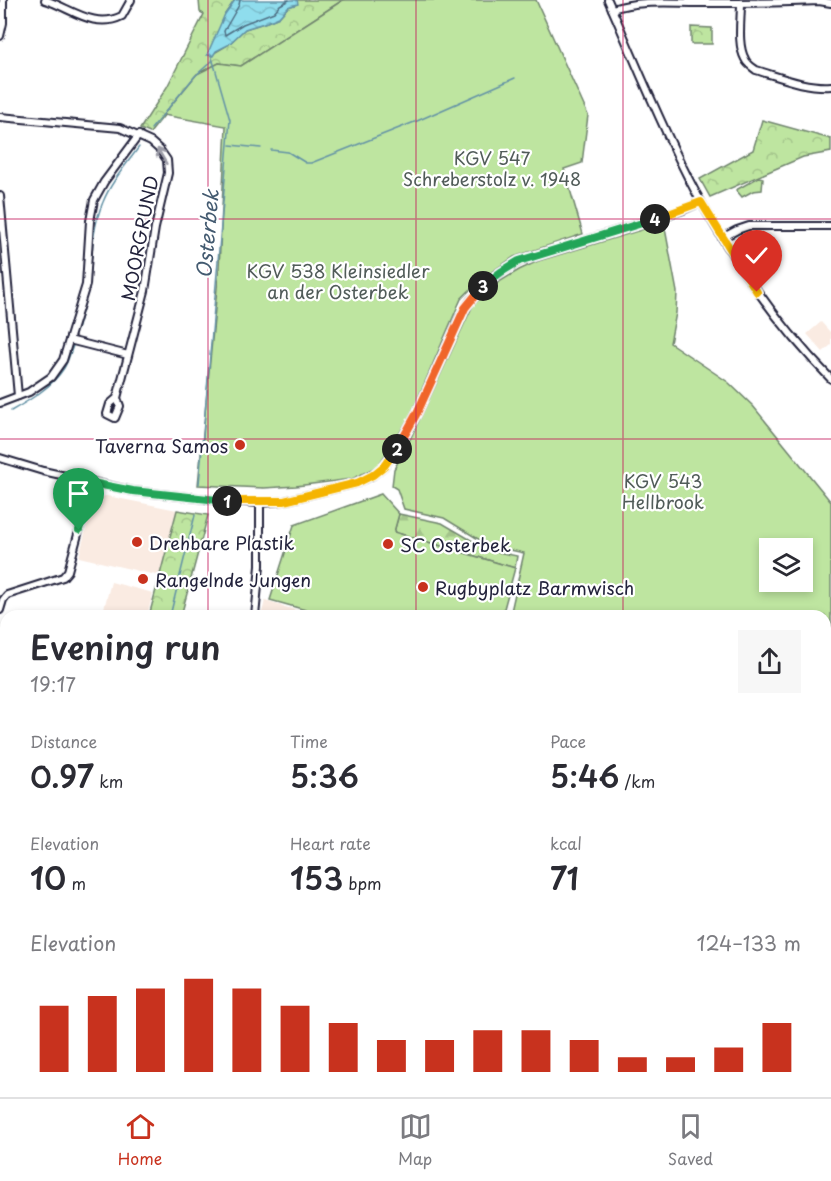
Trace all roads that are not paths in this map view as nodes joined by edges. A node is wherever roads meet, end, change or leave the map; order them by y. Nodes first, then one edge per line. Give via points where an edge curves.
1 (3, 0) edge
2 (45, 0) edge
3 (131, 0) edge
4 (608, 0) edge
5 (741, 3) junction
6 (831, 3) edge
7 (612, 9) junction
8 (0, 36) edge
9 (831, 86) edge
10 (0, 117) edge
11 (139, 135) junction
12 (0, 196) edge
13 (701, 202) junction
14 (831, 226) edge
15 (722, 238) junction
16 (69, 340) junction
17 (128, 355) junction
18 (831, 379) edge
19 (18, 396) junction
20 (117, 398) dead end
21 (0, 403) edge
22 (0, 458) edge
23 (92, 483) junction
24 (260, 502) junction
25 (0, 610) edge
26 (256, 610) edge

1 - 8 street
2 - 3 street via 105,22 122,16
4 - 7 street
5 - 6 street
5 - 7 street via 627,3
5 - 9 street via 742,45 749,65 806,84
7 - 13 street
10 - 11 street, MOORGRUND via 120,128
11 - 16 street via 94,200 86,285
17 -> 11 street, MOORGRUND via 146,291 154,228 168,173 167,160 160,150
12 - 19 street
13 - 15 street
13 - 24 street via 519,261 501,272 465,308 417,413 384,466 357,483 284,501
14 - 15 street via 749,226
15 - 18 street via 771,312
16 - 17 street
16 - 19 street via 63,360 51,377
17 - 20 street, MOORGRUND
19 - 21 street
22 - 23 street
23 - 24 street via 177,497
23 - 25 street via 68,571 63,577 7,595
24 - 26 street via 261,566

